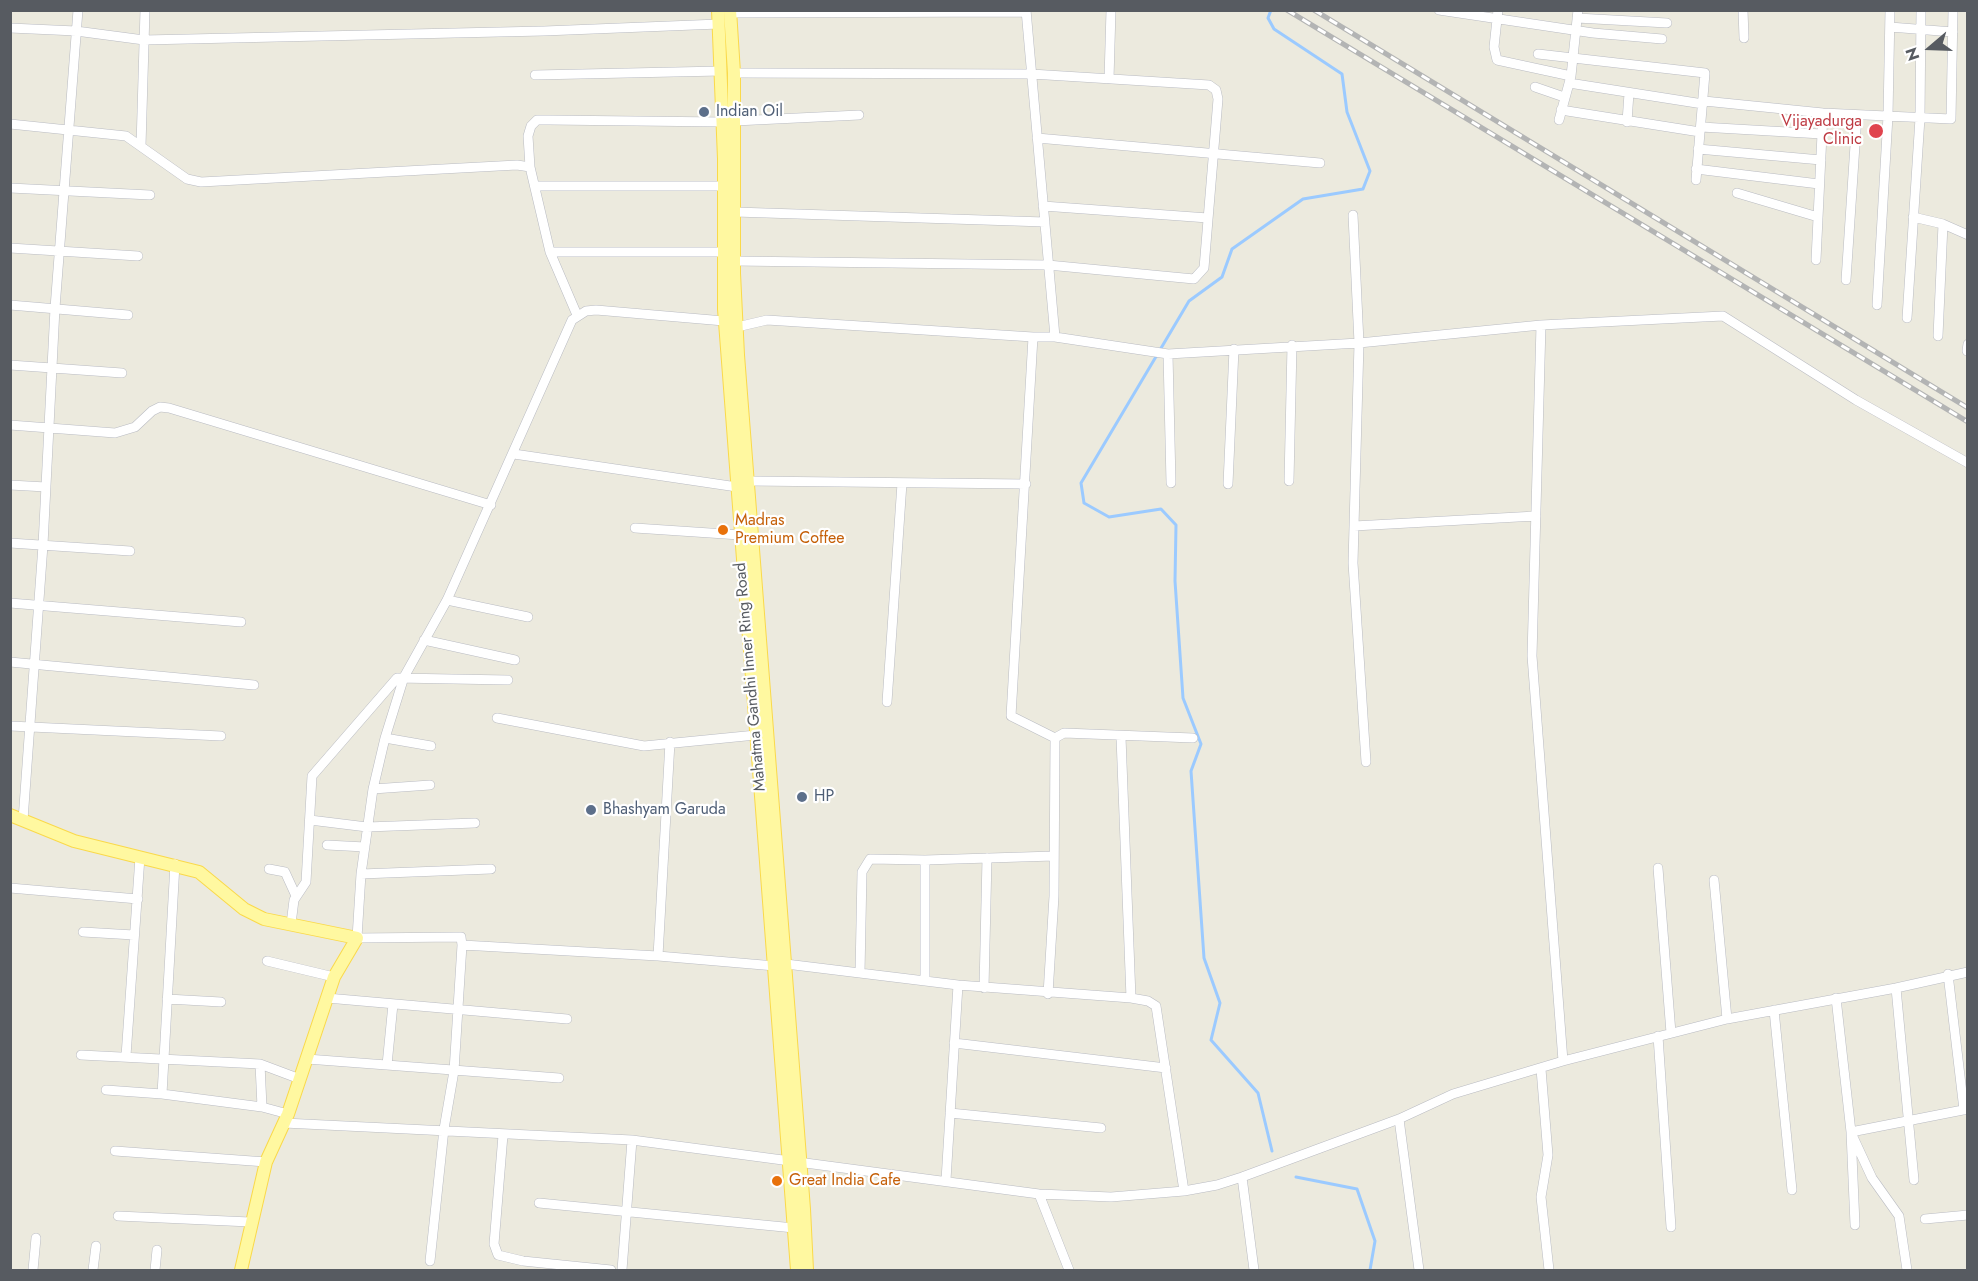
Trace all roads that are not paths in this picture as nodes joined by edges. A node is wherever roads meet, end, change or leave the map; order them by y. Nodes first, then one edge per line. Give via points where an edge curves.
1 (78, 10) edge
2 (145, 10) edge
3 (1111, 10) edge
4 (1439, 10) edge
5 (1743, 10) edge
6 (1890, 10) edge
7 (1921, 10) edge
8 (1953, 10) edge
9 (726, 11) edge
10 (1026, 11) edge
11 (1497, 14) edge
12 (1578, 14) edge
13 (719, 24) junction
14 (1667, 24) dead end
15 (1890, 27) junction
16 (11, 29) edge
17 (1576, 30) junction
18 (1921, 30) junction
19 (76, 31) junction
20 (1953, 32) junction
21 (1744, 38) dead end
22 (1662, 39) dead end
23 (144, 40) junction
24 (1538, 54) dead end
25 (1573, 58) junction
26 (728, 72) junction
27 (1031, 74) junction
28 (536, 75) dead end
29 (1110, 79) junction
30 (1570, 80) junction
31 (1535, 87) dead end
32 (1629, 93) junction
33 (1564, 96) junction
34 (1703, 103) junction
35 (1560, 110) junction
36 (1823, 113) junction
37 (859, 115) dead end
38 (1857, 115) junction
39 (1888, 116) junction
40 (1920, 118) junction
41 (1559, 120) dead end
42 (729, 122) junction
43 (1627, 122) junction
44 (10, 124) edge
45 (70, 129) junction
46 (1700, 129) junction
47 (1822, 134) junction
48 (1037, 138) junction
49 (141, 146) junction
50 (1698, 149) junction
51 (1213, 154) junction
52 (1821, 160) junction
53 (1320, 163) dead end
54 (530, 167) junction
55 (1696, 169) junction
56 (1696, 180) dead end
57 (1820, 184) junction
58 (535, 186) junction
59 (723, 186) junction
60 (10, 188) edge
61 (64, 190) junction
62 (1737, 193) dead end
63 (150, 195) dead end
64 (1043, 206) junction
65 (735, 212) junction
66 (1353, 215) dead end
67 (1818, 217) junction
68 (1913, 217) junction
69 (1208, 218) junction
70 (1045, 222) junction
71 (1943, 224) junction
72 (1968, 235) edge
73 (10, 248) edge
74 (60, 250) junction
75 (550, 252) junction
76 (723, 252) junction
77 (138, 256) dead end
78 (1816, 260) dead end
79 (734, 261) junction
80 (1048, 265) junction
81 (1846, 280) dead end
82 (10, 304) edge
83 (1877, 305) dead end
84 (55, 308) junction
85 (128, 315) dead end
86 (577, 315) junction
87 (1907, 318) dead end
88 (724, 321) junction
89 (1541, 325) junction
90 (736, 327) junction
91 (1938, 336) dead end
92 (1033, 337) junction
93 (1055, 337) junction
94 (1359, 343) junction
95 (1968, 344) edge
96 (1292, 345) junction
97 (1234, 349) junction
98 (1967, 351) edge
99 (1165, 354) junction
100 (10, 365) edge
101 (52, 368) junction
102 (122, 373) dead end
103 (10, 425) edge
104 (48, 427) junction
105 (514, 454) junction
106 (1968, 463) edge
107 (749, 481) junction
108 (1289, 481) dead end
109 (902, 483) junction
110 (1171, 483) dead end
111 (1026, 484) junction
112 (1228, 484) dead end
113 (10, 485) edge
114 (46, 487) junction
115 (737, 488) junction
116 (491, 505) junction
117 (1536, 516) junction
118 (1354, 526) junction
119 (635, 528) dead end
120 (740, 535) junction
121 (10, 543) edge
122 (44, 545) junction
123 (130, 551) dead end
124 (447, 600) junction
125 (10, 603) edge
126 (39, 604) junction
127 (528, 617) dead end
128 (241, 622) dead end
129 (424, 640) junction
130 (515, 660) dead end
131 (10, 662) edge
132 (33, 664) junction
133 (404, 677) junction
134 (508, 680) dead end
135 (254, 685) dead end
136 (887, 702) dead end
137 (497, 718) dead end
138 (10, 726) edge
139 (28, 727) junction
140 (756, 735) junction
141 (221, 736) dead end
142 (1121, 737) junction
143 (385, 738) junction
144 (1055, 738) junction
145 (1193, 738) dead end
146 (670, 742) junction
147 (431, 746) dead end
148 (1366, 762) dead end
149 (430, 785) dead end
150 (373, 789) junction
151 (10, 815) edge
152 (23, 820) junction
153 (310, 820) junction
154 (475, 823) dead end
155 (367, 827) junction
156 (327, 845) dead end
157 (365, 847) junction
158 (1054, 856) junction
159 (140, 857) junction
160 (987, 858) junction
161 (925, 860) junction
162 (175, 864) junction
163 (1658, 868) dead end
164 (269, 869) dead end
165 (491, 869) dead end
166 (362, 874) junction
167 (1714, 880) dead end
168 (10, 888) edge
169 (296, 896) junction
170 (138, 899) junction
171 (291, 924) junction
172 (83, 932) dead end
173 (134, 935) junction
174 (357, 938) junction
175 (462, 945) junction
176 (658, 957) junction
177 (267, 961) dead end
178 (780, 965) junction
179 (1968, 972) edge
180 (860, 973) junction
181 (1948, 974) junction
182 (334, 977) junction
183 (925, 981) junction
184 (958, 985) junction
185 (984, 988) junction
186 (1896, 988) junction
187 (1048, 994) junction
188 (327, 998) junction
189 (1131, 998) junction
190 (1836, 998) junction
191 (167, 999) junction
192 (221, 1002) dead end
193 (393, 1004) junction
194 (459, 1010) junction
195 (1774, 1010) junction
196 (567, 1019) dead end
197 (1726, 1019) junction
198 (1671, 1033) junction
199 (1658, 1036) junction
200 (954, 1043) junction
201 (81, 1055) dead end
202 (126, 1056) junction
203 (163, 1058) junction
204 (307, 1059) junction
205 (1563, 1061) junction
206 (260, 1064) junction
207 (387, 1065) junction
208 (1166, 1068) junction
209 (1541, 1069) junction
210 (454, 1071) junction
211 (300, 1078) junction
212 (559, 1078) dead end
213 (106, 1090) dead end
214 (162, 1094) junction
215 (262, 1107) junction
216 (1966, 1109) edge
217 (950, 1113) junction
218 (286, 1118) junction
219 (1399, 1119) junction
220 (1910, 1119) junction
221 (1101, 1128) dead end
222 (444, 1129) junction
223 (1851, 1132) junction
224 (503, 1135) junction
225 (632, 1140) junction
226 (115, 1151) dead end
227 (266, 1162) junction
228 (795, 1162) junction
229 (1242, 1177) junction
230 (946, 1180) junction
231 (1914, 1180) dead end
232 (1792, 1190) dead end
233 (1184, 1191) junction
234 (1040, 1194) junction
235 (539, 1203) dead end
236 (628, 1211) junction
237 (1968, 1215) edge
238 (118, 1216) dead end
239 (1926, 1219) dead end
240 (250, 1222) junction
241 (1855, 1225) dead end
242 (1671, 1227) dead end
243 (794, 1228) junction
244 (36, 1238) dead end
245 (96, 1246) dead end
246 (157, 1250) dead end
247 (430, 1261) dead end
248 (33, 1270) edge
249 (93, 1270) edge
250 (155, 1270) edge
251 (241, 1270) edge
252 (611, 1270) edge
253 (622, 1270) edge
254 (797, 1270) edge
255 (807, 1270) edge
256 (1069, 1270) edge
257 (1254, 1270) edge
258 (1419, 1270) edge
259 (1549, 1270) edge
260 (1907, 1270) edge

1 - 19 street
2 - 23 street
3 - 29 street
4 - 11 street
5 - 21 street
6 - 15 street
7 - 18 street
8 - 20 street
9 - 10 street
9 - 13 main road, Mahatma Gandhi Inner Ring Road
9 - 26 main road, Mahatma Gandhi Inner Ring Road
10 - 27 street
11 - 17 street
11 - 30 street via 1497,60
12 - 14 street
12 - 17 street
13 - 23 street
13 - 26 main road, Mahatma Gandhi Inner Ring Road
15 - 18 street
15 - 39 street
16 - 19 street
17 - 22 street
17 - 25 street
18 - 20 street
18 - 40 street
19 - 23 street
19 - 45 street
20 - 40 street via 1951,119
23 - 49 street
24 - 25 street
25 - 30 street
25 - 34 street via 1703,72
26 - 27 street
26 - 28 street
26 - 42 main road, Mahatma Gandhi Inner Ring Road
27 - 29 street
27 - 48 street
29 - 51 street via 1209,85 1216,90
30 - 32 street
30 - 33 street
31 - 33 street
32 - 34 street
32 - 43 street
33 - 35 street
34 - 36 street
34 - 46 street
35 - 41 street
35 - 43 street
36 - 38 street
36 - 47 street
37 - 42 street
38 - 39 street
38 - 81 street
39 - 40 street
39 - 83 street
40 - 68 street
42 - 54 street via 537,120 528,136
42 - 59 main road, Mahatma Gandhi Inner Ring Road
42 - 65 main road, Mahatma Gandhi Inner Ring Road
43 - 46 street
44 - 45 street
45 - 49 street via 126,136
45 - 61 street
46 - 47 street
46 - 50 street
47 - 52 street
48 - 51 street
48 - 64 street
49 - 54 street via 187,179 201,183
50 - 52 street
50 - 55 street
51 - 53 street
51 - 69 street
52 - 57 street
54 - 58 street
55 - 56 street
55 - 57 street
57 - 67 street
58 - 59 street
58 - 75 street
59 - 76 main road, Mahatma Gandhi Inner Ring Road
60 - 61 street
61 - 63 street
61 - 74 street
62 - 67 street
64 - 69 street
64 - 70 street
65 - 70 street
65 - 79 main road, Mahatma Gandhi Inner Ring Road
66 - 94 street
67 - 78 street
68 - 71 street
68 - 87 street
69 - 80 street via 1204,268 1194,279
70 - 80 street
71 - 72 street
71 - 91 street
73 - 74 street
74 - 77 street
74 - 84 street
75 - 76 street
75 - 86 street
76 - 88 main road, Mahatma Gandhi Inner Ring Road
79 - 80 street
79 - 90 main road, Mahatma Gandhi Inner Ring Road
80 - 93 street
82 - 84 street
84 - 85 street
84 - 101 street
86 - 88 street via 596,310
86 - 105 street via 566,327
88 - 115 main road, Mahatma Gandhi Inner Ring Road
89 - 94 street
89 - 106 street via 1723,316
89 - 117 street
90 - 92 street via 767,320
90 - 107 main road, Mahatma Gandhi Inner Ring Road
92 - 93 street
92 - 111 street
93 - 99 street
94 - 96 street
94 - 118 street
95 - 98 street
96 - 97 street
96 - 108 street
97 - 99 street
97 - 112 street
99 - 110 street
100 - 101 street
101 - 102 street
101 - 104 street
103 - 104 street
104 - 114 street
104 - 116 street via 125,431 152,411 169,408
105 - 115 street
105 - 116 street
107 - 109 street
107 - 178 main road, Mahatma Gandhi Inner Ring Road
109 - 111 street
109 - 136 street
111 - 144 street via 1011,716
113 - 114 street
114 - 122 street
115 - 120 main road, Mahatma Gandhi Inner Ring Road
116 - 124 street
117 - 118 street
117 - 205 street via 1532,656
118 - 148 street
119 - 120 street
120 - 140 main road, Mahatma Gandhi Inner Ring Road
121 - 122 street
122 - 123 street
122 - 126 street
124 - 127 street
124 - 129 street
125 - 126 street
126 - 128 street
126 - 132 street
129 - 130 street
129 - 133 street
131 - 132 street
132 - 135 street
132 - 139 street
133 - 134 street
133 - 143 street
133 - 153 street via 397,678 315,772 310,782
137 - 146 street via 644,747
138 - 139 street
139 - 141 street
139 - 152 street
140 - 146 street
140 - 178 main road, Mahatma Gandhi Inner Ring Road
142 - 144 street via 1064,733
142 - 145 street
142 - 189 street
143 - 147 street
143 - 150 street
144 - 158 street
146 - 176 street
149 - 150 street
150 - 155 street
151 - 152 main road
152 - 159 main road via 74,841
153 - 155 street
153 - 169 street via 306,882
154 - 155 street
155 - 157 street
156 - 157 street
157 - 166 street
158 - 160 street
158 - 187 street
159 - 162 main road
159 - 170 street
160 - 161 street
160 - 185 street
161 - 180 street via 870,859 862,872
161 - 183 street
162 - 171 main road via 199,872 255,916
162 - 191 street
163 - 198 street
164 - 169 street via 285,872
165 - 166 street
166 - 174 street
167 - 197 street
168 - 170 street
169 - 171 street
170 - 173 street
171 - 174 main road
172 - 173 street
173 - 202 street
174 - 175 street via 461,937
174 - 182 main road
175 - 176 street
175 - 194 street
176 - 178 street
177 - 182 street
178 - 180 street
178 - 228 main road, Mahatma Gandhi Inner Ring Road
179 - 181 street
180 - 183 street
181 - 186 street
181 - 216 street
182 - 188 main road
183 - 184 street
184 - 185 street
184 - 200 street
185 - 187 street
186 - 190 street
186 - 220 street
187 - 189 street
188 - 193 street
188 - 204 main road
189 - 208 street via 1156,1006
190 - 195 street
190 - 223 street
191 - 192 street
191 - 203 street
193 - 194 street
193 - 207 street
194 - 196 street
194 - 210 street
195 - 197 street
195 - 232 street
197 - 198 street
198 - 199 street
199 - 205 street
199 - 242 street
200 - 208 street
200 - 217 street
201 - 202 street
202 - 203 street
203 - 206 street
203 - 214 street
204 - 207 street
204 - 211 main road
205 - 209 street
206 - 211 street
206 - 215 street
207 - 210 street
208 - 233 street
209 - 219 street via 1453,1094
209 - 259 street via 1548,1155 1541,1197
210 - 212 street
210 - 222 street
211 - 218 main road
213 - 214 street
214 - 215 street
215 - 218 street
216 - 220 street
217 - 221 street
217 - 230 street
218 - 222 street
218 - 227 main road
219 - 229 street
219 - 258 street
220 - 223 street
220 - 231 street
222 - 224 street
222 - 247 street
223 - 241 street
223 - 260 street via 1872,1178 1899,1216
224 - 225 street
224 - 252 street via 494,1244 498,1255
225 - 228 street
225 - 236 street
226 - 227 street
227 - 240 main road
228 - 230 street
228 - 243 main road, Mahatma Gandhi Inner Ring Road
228 - 255 main road, Mahatma Gandhi Inner Ring Road
229 - 233 street
229 - 257 street
230 - 234 street
233 - 234 street via 1111,1197
234 - 256 street
235 - 236 street
236 - 243 street
236 - 253 street
237 - 239 street
238 - 240 street
240 - 251 main road
243 - 254 main road, Mahatma Gandhi Inner Ring Road
244 - 248 street
245 - 249 street
246 - 250 street

